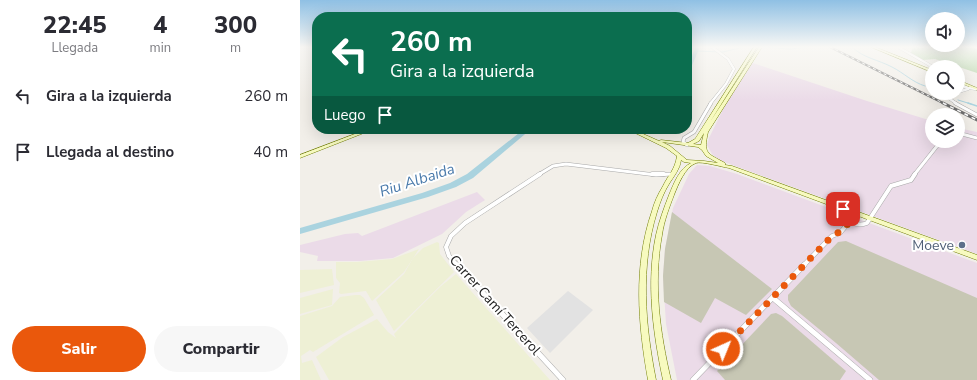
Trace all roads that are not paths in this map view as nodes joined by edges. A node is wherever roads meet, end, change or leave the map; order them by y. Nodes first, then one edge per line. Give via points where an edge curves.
1 (733, 65) edge
2 (746, 65) edge
3 (747, 65) edge
4 (965, 84) edge
5 (976, 88) edge
6 (965, 90) edge
7 (951, 100) edge
8 (977, 115) edge
9 (692, 133) edge
10 (359, 134) edge
11 (642, 134) edge
12 (691, 134) edge
13 (965, 135) edge
14 (977, 138) edge
15 (654, 139) junction
16 (687, 145) junction
17 (936, 148) edge
18 (705, 151) junction
19 (679, 156) junction
20 (300, 157) edge
21 (697, 162) junction
22 (730, 167) junction
23 (656, 174) junction
24 (670, 177) junction
25 (843, 209) junction
26 (870, 218) junction
27 (850, 221) junction
28 (977, 258) edge
29 (773, 298) junction
30 (668, 379) edge
31 (563, 380) edge
32 (652, 380) edge
33 (693, 380) edge
34 (870, 380) edge

1 - 9 street via 733,73
2 - 16 main road via 697,140
3 - 18 main road via 706,132 703,144
4 - 5 main road
5 - 6 street
7 - 8 street
10 - 20 main road
11 - 15 main road
12 - 16 street via 684,138 683,142
13 - 14 street
15 - 16 main road
15 - 19 main road
16 - 18 main road via 699,146
16 - 19 main road via 678,150
17 - 26 street via 911,180 891,186
18 - 21 main road via 705,158
18 - 22 main road
19 - 21 main road via 686,161
19 - 24 main road via 679,164
21 - 22 main road
21 - 30 main road via 686,168 671,195 656,251 655,315
22 - 25 main road
23 - 24 street, Carrer Camí Tercerol
23 - 24 street, Carrer Camí Tercerol
23 - 31 street, Carrer Camí Tercerol via 566,164 553,166 459,228 447,242 449,256
24 - 32 main road via 651,221 642,279 644,325
25 - 26 main road
25 - 27 street via 842,214
26 - 27 street via 868,223 863,225
26 - 28 main road
27 - 29 street via 840,233 832,236
29 - 33 street
29 - 34 street

